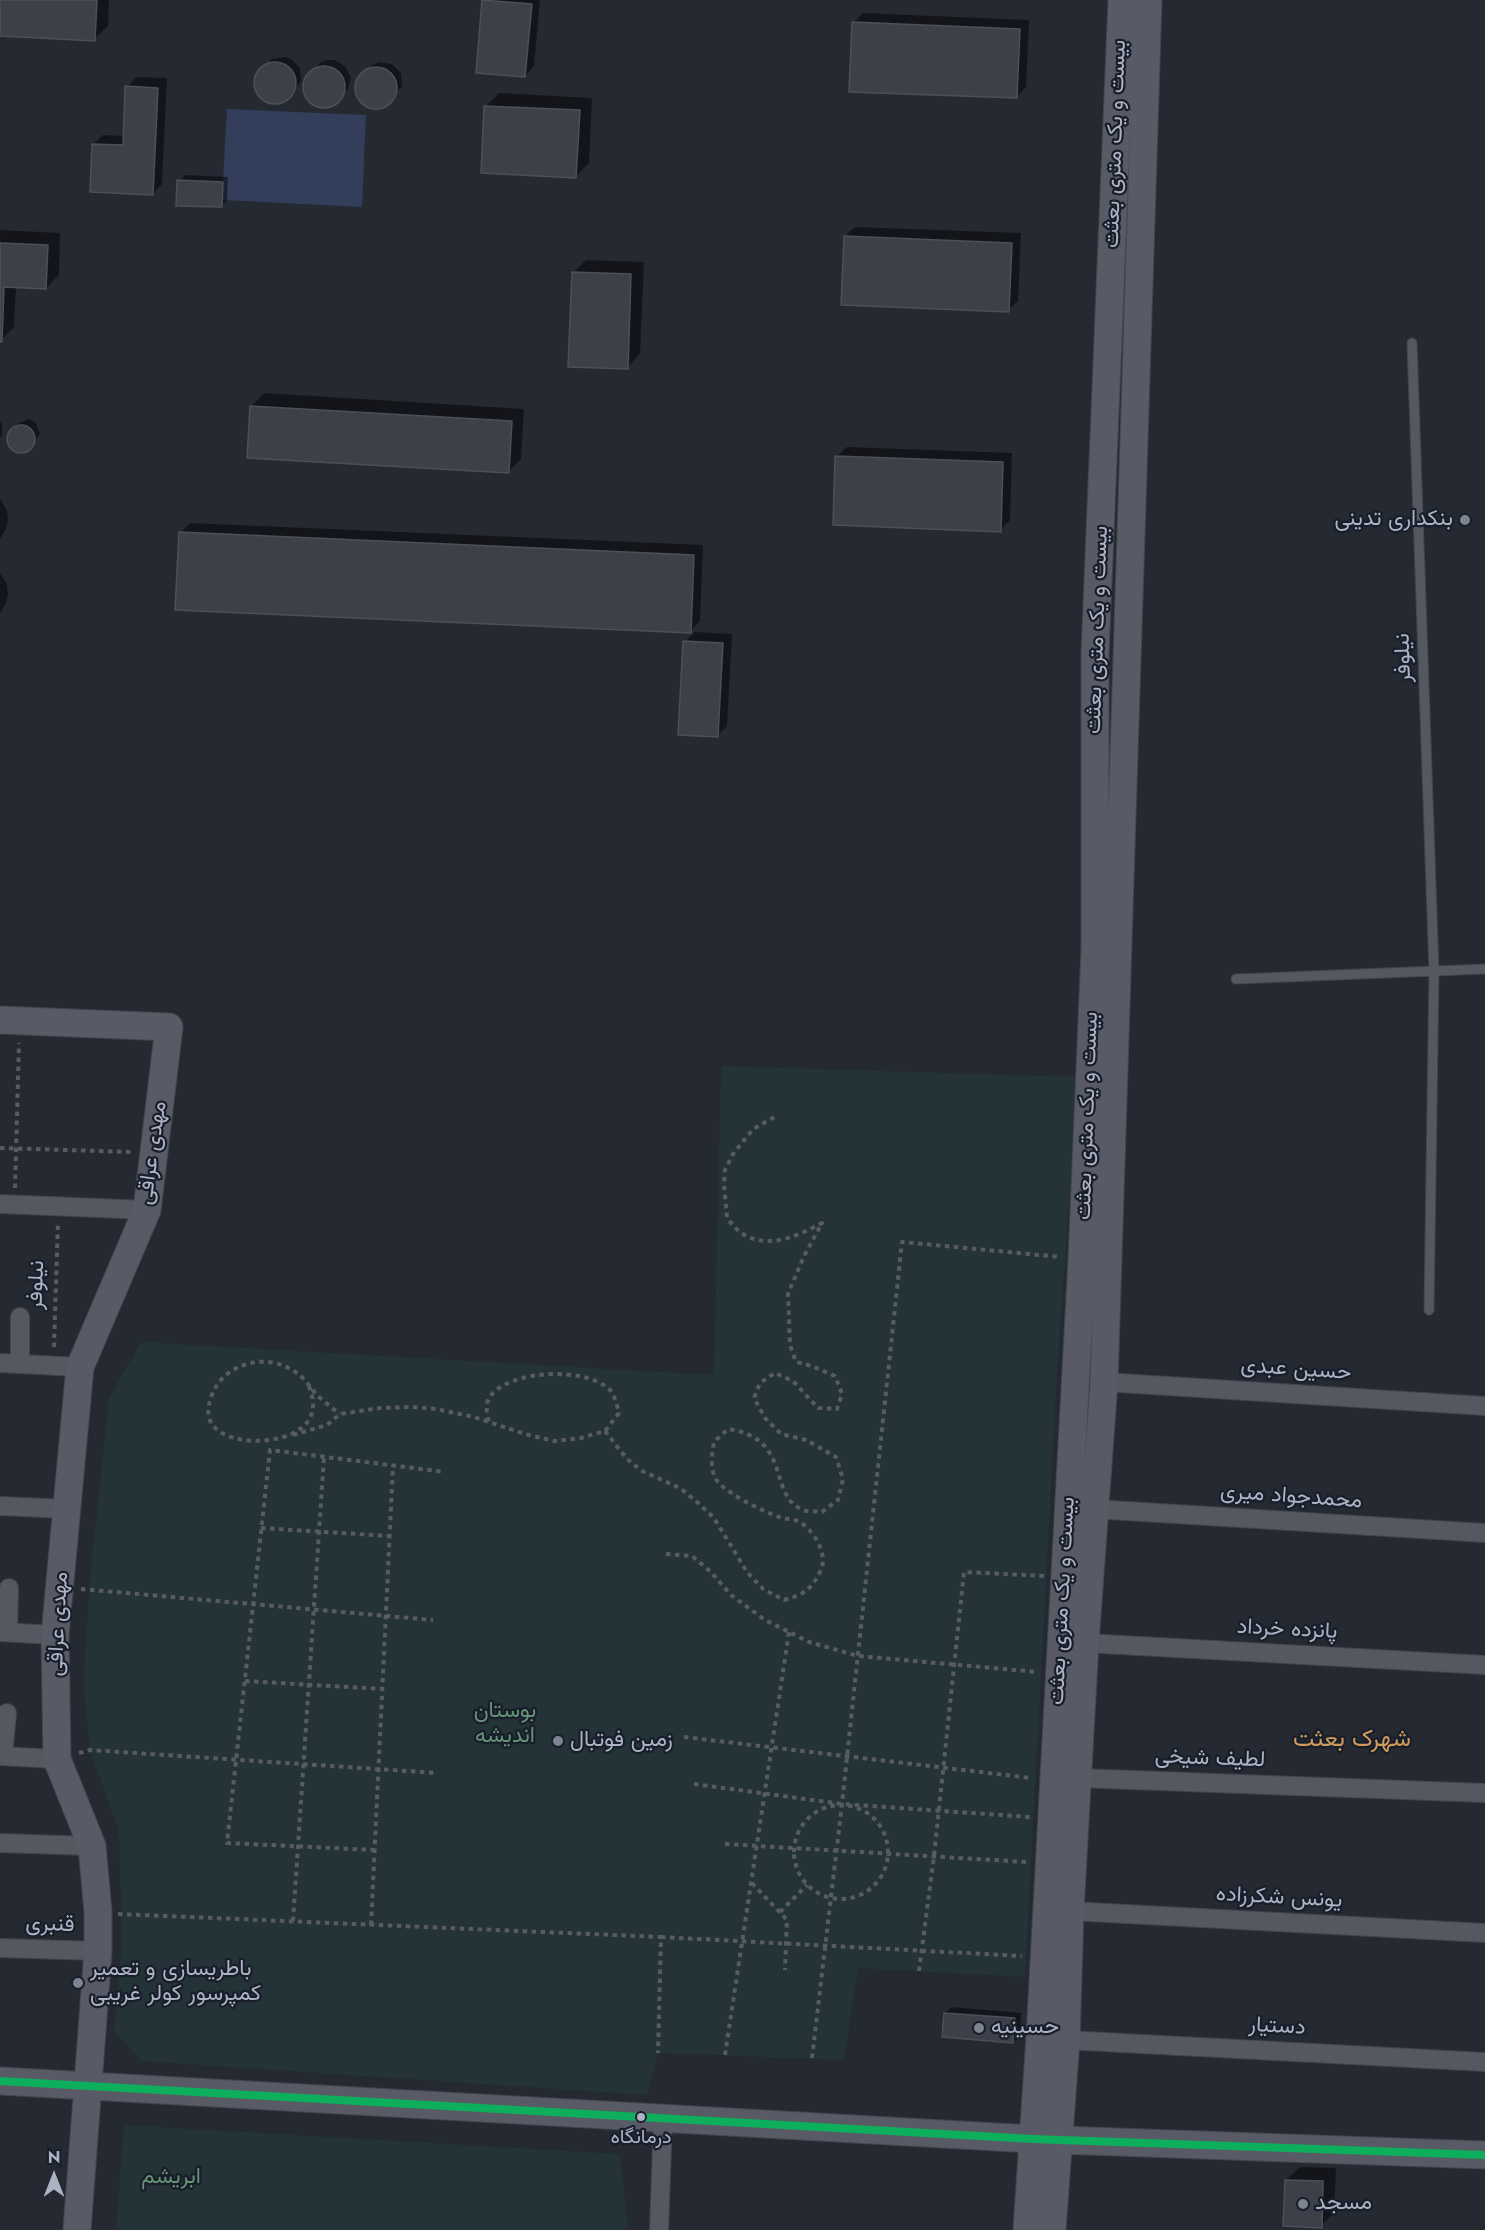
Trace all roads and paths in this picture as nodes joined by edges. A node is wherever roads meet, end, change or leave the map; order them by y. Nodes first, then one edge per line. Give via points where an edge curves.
1 (1122, 0) edge
2 (1149, 0) edge
3 (1412, 343) dead end
4 (1485, 969) edge
5 (1434, 971) junction
6 (1236, 980) dead end
7 (10, 1021) edge
8 (778, 1115) dead end
9 (0, 1148) edge
10 (16, 1148) junction
11 (154, 1153) junction
12 (7, 1204) edge
13 (59, 1207) junction
14 (147, 1210) junction
15 (1082, 1260) junction
16 (1429, 1310) dead end
17 (20, 1317) dead end
18 (0, 1363) edge
19 (20, 1364) junction
20 (66, 1366) junction
21 (1104, 1382) junction
22 (309, 1386) junction
23 (1485, 1406) edge
24 (340, 1414) junction
25 (489, 1422) junction
26 (605, 1431) junction
27 (293, 1435) junction
28 (324, 1456) junction
29 (393, 1465) junction
30 (445, 1472) dead end
31 (0, 1506) edge
32 (67, 1509) junction
33 (1094, 1509) junction
34 (261, 1528) junction
35 (319, 1532) junction
36 (1485, 1533) edge
37 (390, 1536) junction
38 (666, 1554) dead end
39 (1046, 1576) dead end
40 (60, 1587) junction
41 (9, 1588) dead end
42 (253, 1604) junction
43 (314, 1610) junction
44 (386, 1616) junction
45 (433, 1620) dead end
46 (4, 1632) edge
47 (789, 1632) junction
48 (55, 1635) junction
49 (1085, 1643) junction
50 (858, 1656) junction
51 (954, 1665) junction
52 (1485, 1665) edge
53 (1041, 1672) dead end
54 (245, 1681) junction
55 (309, 1685) junction
56 (382, 1689) junction
57 (7, 1713) dead end
58 (684, 1737) dead end
59 (772, 1748) junction
60 (2, 1756) edge
61 (846, 1756) junction
62 (57, 1759) junction
63 (236, 1759) junction
64 (304, 1764) junction
65 (942, 1767) junction
66 (379, 1769) junction
67 (437, 1773) dead end
68 (1065, 1779) junction
69 (694, 1784) dead end
70 (765, 1793) junction
71 (1485, 1793) edge
72 (842, 1804) junction
73 (939, 1811) junction
74 (1034, 1818) dead end
75 (0, 1843) edge
76 (724, 1844) dead end
77 (92, 1846) junction
78 (298, 1846) junction
79 (757, 1846) junction
80 (794, 1848) junction
81 (375, 1850) junction
82 (836, 1850) junction
83 (889, 1854) junction
84 (934, 1856) junction
85 (1031, 1862) dead end
86 (751, 1882) junction
87 (807, 1885) junction
88 (831, 1898) junction
89 (1070, 1911) junction
90 (98, 1912) junction
91 (780, 1912) junction
92 (293, 1922) junction
93 (371, 1925) junction
94 (1485, 1933) edge
95 (662, 1937) junction
96 (742, 1941) junction
97 (787, 1944) junction
98 (825, 1946) junction
99 (0, 1948) edge
100 (98, 1951) junction
101 (922, 1951) junction
102 (1026, 1956) dead end
103 (785, 1970) dead end
104 (919, 1971) dead end
105 (1066, 2040) junction
106 (658, 2053) dead end
107 (725, 2055) dead end
108 (812, 2058) dead end
109 (1485, 2061) edge
110 (0, 2081) edge
111 (88, 2086) junction
112 (663, 2118) junction
113 (1032, 2139) junction
114 (1059, 2139) junction
115 (1485, 2155) edge
116 (77, 2230) edge
117 (659, 2230) edge
118 (1027, 2230) edge
119 (1052, 2230) edge

1 - 15 street, بیست و یک متری بعثت via 1095,654 1095,949
2 - 21 street, بیست و یک متری بعثت
3 - 5 lane, نیلوفر
4 - 5 lane
5 - 6 lane
5 - 16 lane, نیلوفر
7 - 10 path
7 - 11 street, مهدی عراقی via 169,1027
8 - 26 path via 753,1129 732,1154 725,1177 727,1218 741,1233 758,1240 785,1240 822,1223 788,1294 787,1324 796,1362 835,1376 842,1394 837,1409 818,1408 793,1381 775,1373 760,1383 754,1398 765,1418 781,1434 806,1440 836,1457 843,1479 838,1500 822,1512 803,1510 789,1498 774,1459 761,1442 744,1431 728,1429 714,1442 711,1464 717,1481 736,1495 782,1518 800,1522 812,1534 823,1564 815,1582 803,1595 784,1600 763,1589 747,1572 714,1518 680,1488 642,1471
9 - 10 path
10 - 11 path
10 - 12 path
11 - 14 street, مهدی عراقی
12 - 13 street
13 - 14 street
13 - 20 path, نیلوفر
14 - 20 street, مهدی عراقی
15 - 50 path via 902,1242
15 - 68 street, بیست و یک متری بعثت
17 - 19 street
18 - 19 street
19 - 20 street
20 - 32 street, مهدی عراقی
21 - 23 street, حسین عبدی
21 - 33 street, بیست و یک متری بعثت
22 - 24 path
22 - 27 path via 314,1405 308,1423
22 - 27 path via 297,1373 282,1366 253,1361 228,1373 211,1397 209,1417 215,1428 231,1438 270,1441
24 - 25 path via 412,1407
24 - 27 path via 327,1425
25 - 26 path via 554,1441
25 - 26 path via 489,1398 502,1387 522,1378 571,1375 594,1379 612,1392 619,1413
28 - 29 path
28 - 34 path via 270,1450
28 - 35 path
29 - 30 path
29 - 37 path
31 - 32 street
32 - 40 street, مهدی عراقی
33 - 36 street, محمدجواد میری
33 - 49 street, بیست و یک متری بعثت
34 - 35 path
34 - 42 path
35 - 37 path
35 - 43 path
37 - 44 path
38 - 47 path via 692,1556 731,1595
39 - 51 path via 964,1572
40 - 42 path
40 - 48 street, مهدی عراقی
41 - 46 street
42 - 43 path
42 - 54 path
43 - 44 path
43 - 55 path
44 - 45 path
44 - 56 path
46 - 48 street
47 - 50 path
47 - 59 path
48 - 62 street, مهدی عراقی
49 - 52 street, پانزده خرداد
49 - 68 street, بیست و یک متری بعثت
50 - 51 path
50 - 61 path
51 - 53 path
51 - 65 path
54 - 55 path
54 - 63 path
55 - 56 path
55 - 64 path
56 - 66 path
57 - 60 street
58 - 59 path
59 - 61 path
59 - 70 path
60 - 62 street
61 - 65 path
61 - 72 path
62 - 63 path via 90,1750
62 - 77 street, مهدی عراقی
63 - 64 path
63 - 78 path via 227,1844
64 - 66 path
64 - 78 path
65 - 68 path
65 - 73 path
66 - 67 path
66 - 81 path
68 - 71 street, لطیف شیخی
68 - 89 street, بیست و یک متری بعثت
68 - 113 street, بیست و یک متری بعثت
69 - 70 path
70 - 72 path
70 - 79 path
72 - 73 path
72 - 80 path via 814,1812 797,1834
72 - 82 path
72 - 83 path via 870,1814 881,1825
73 - 74 path
73 - 84 path
75 - 77 street
76 - 79 path
77 - 90 street, مهدی عراقی
78 - 81 path
78 - 92 path
79 - 80 path
79 - 86 path
80 - 82 path
80 - 87 path via 797,1868
81 - 93 path
82 - 83 path
82 - 88 path
83 - 84 path
83 - 88 path via 880,1880 870,1890 844,1899
84 - 85 path
84 - 101 path
86 - 91 path
86 - 96 path
87 - 88 path
87 - 91 path
88 - 98 path
89 - 94 street, یونس شکرزاده
89 - 105 street, بیست و یک متری بعثت
90 - 92 path
90 - 100 street, مهدی عراقی
91 - 97 path via 787,1920
92 - 93 path
93 - 95 path
95 - 96 path
95 - 106 path
96 - 97 path
96 - 107 path
97 - 98 path
97 - 103 path
98 - 101 path
98 - 108 path
99 - 100 street, قنبری
100 - 111 street, مهدی عراقی
101 - 102 path
101 - 104 path
105 - 109 street, دستیار
105 - 114 street, بیست و یک متری بعثت
110 - 111 street
111 - 112 street
111 - 116 street, مهدی عراقی
112 - 113 street
112 - 117 street
113 - 114 street
113 - 118 street, بیست و یک متری بعثت
114 - 115 street
114 - 119 street, بیست و یک متری بعثت

